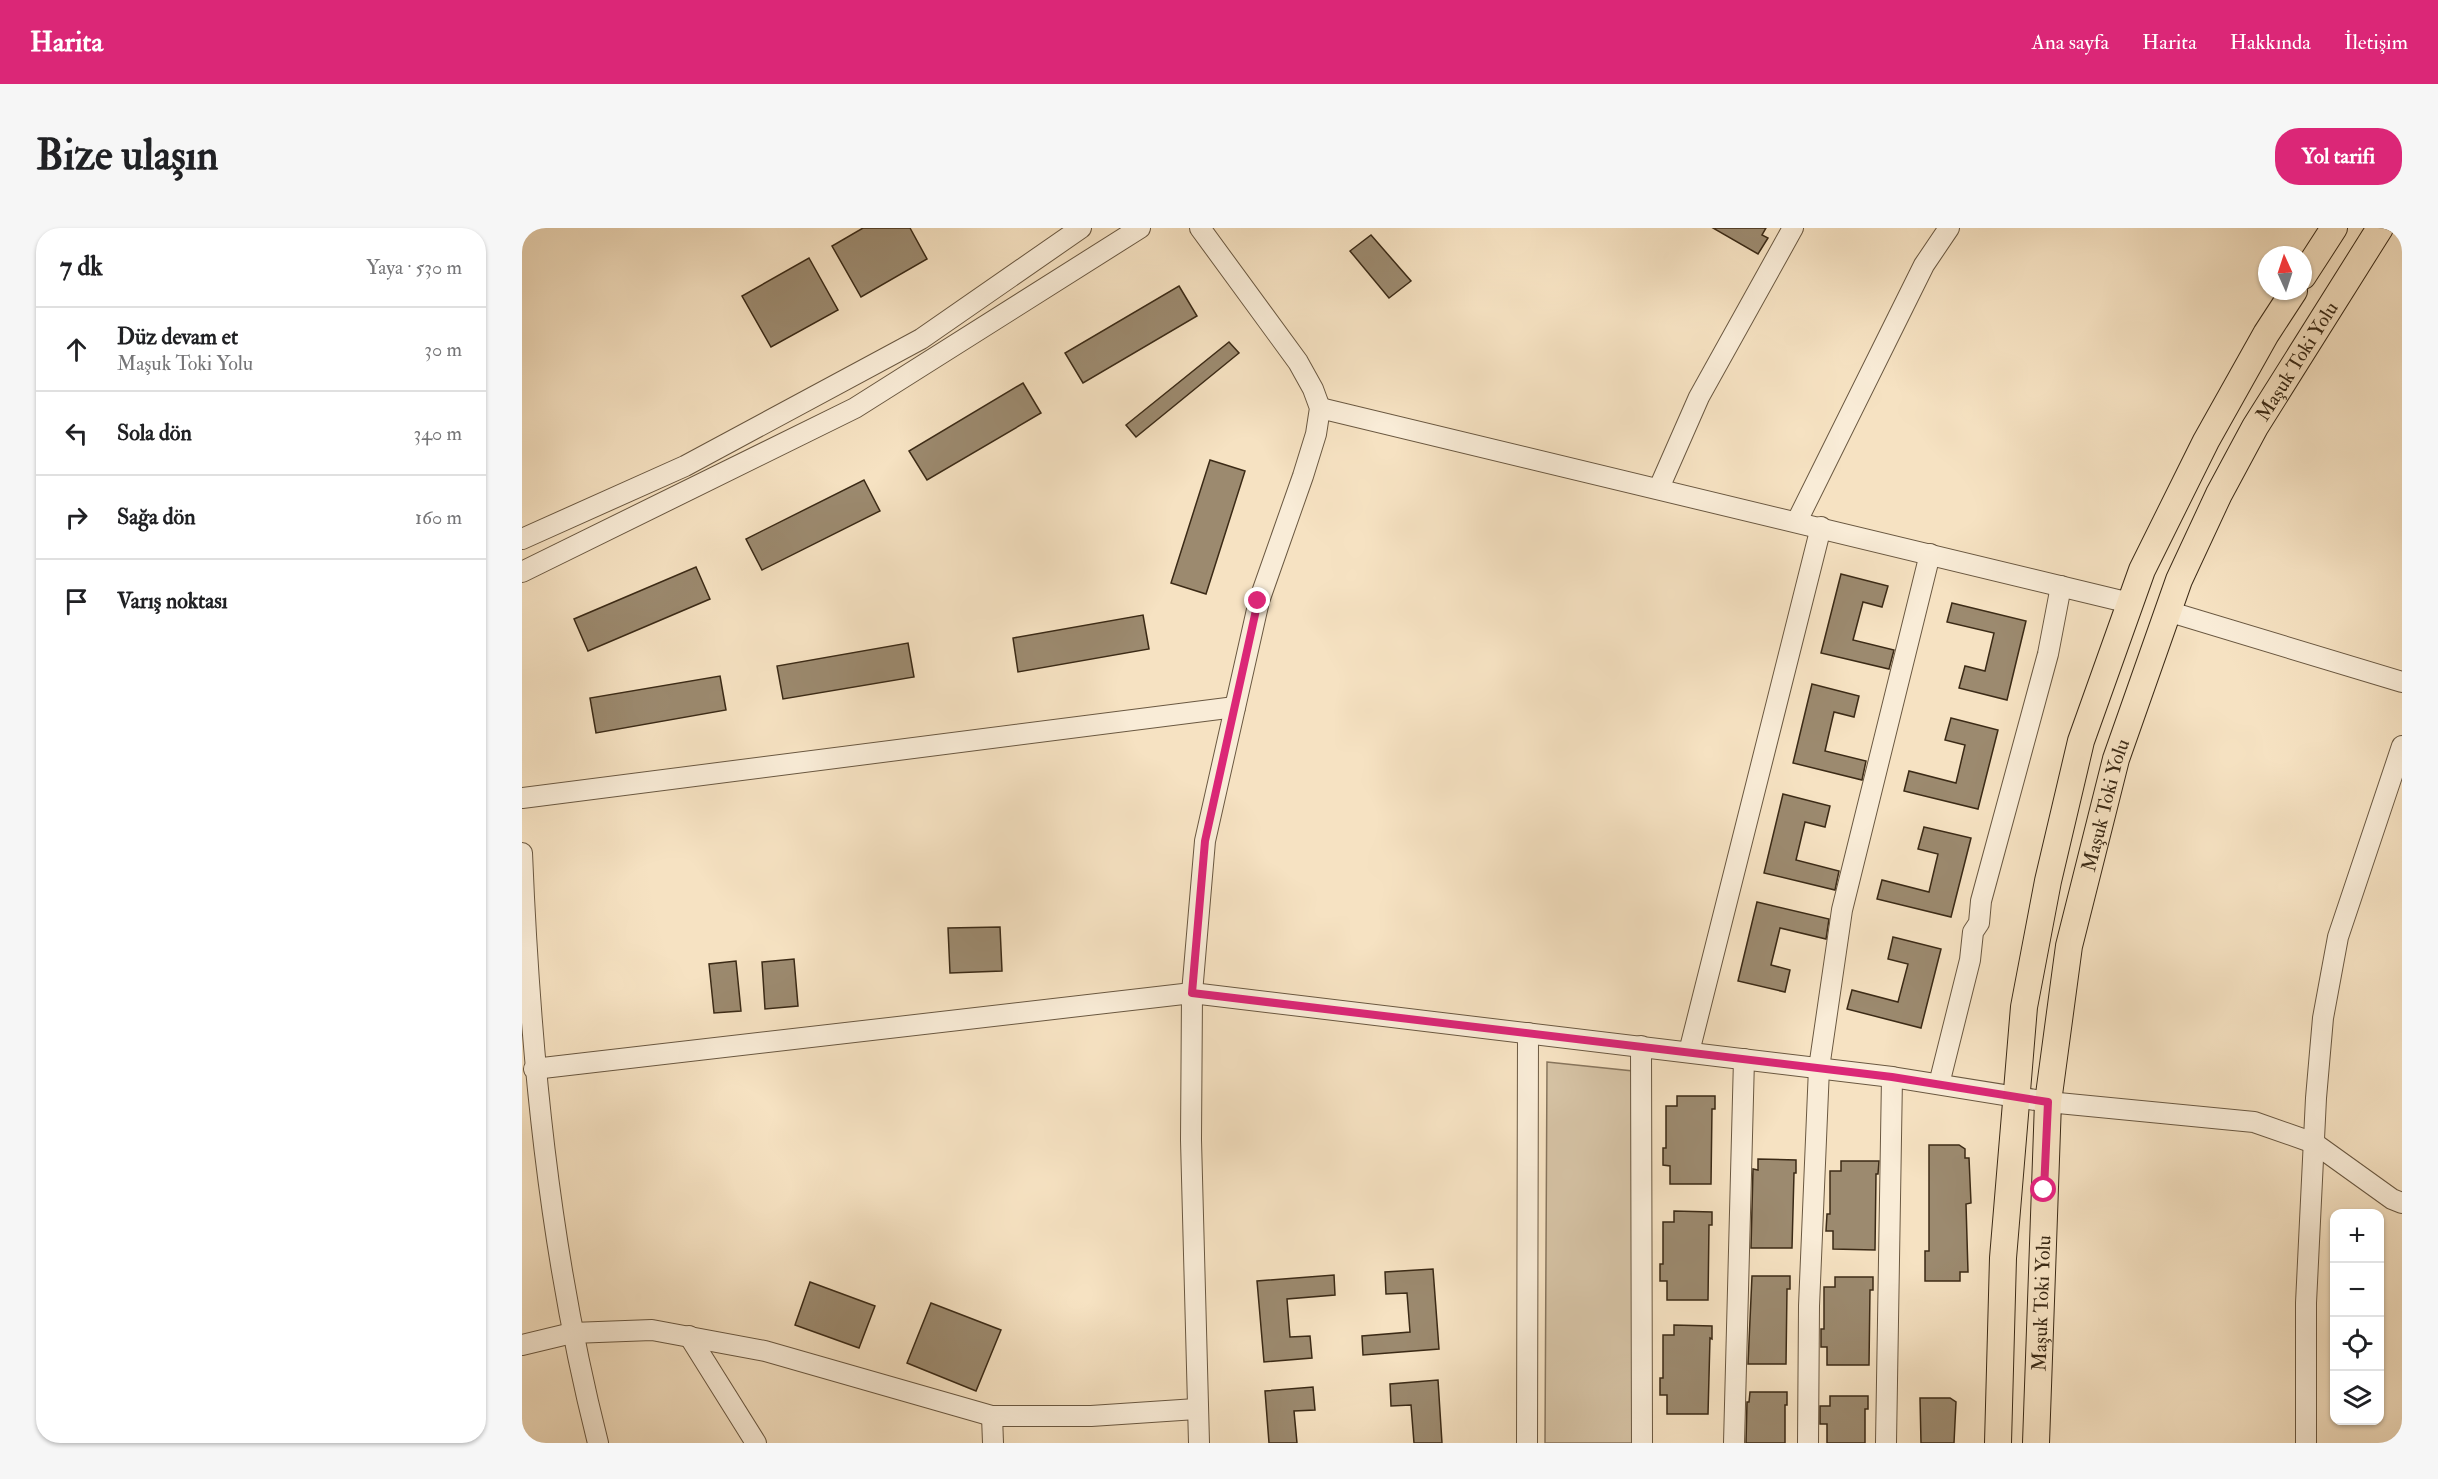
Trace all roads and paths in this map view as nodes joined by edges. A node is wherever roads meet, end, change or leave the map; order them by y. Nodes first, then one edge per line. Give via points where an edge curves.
1 (1082, 228) edge
2 (1140, 228) edge
3 (1200, 228) edge
4 (1793, 228) edge
5 (1949, 228) edge
6 (2334, 228) edge
7 (2380, 228) edge
8 (2312, 262) edge
9 (2288, 300) edge
10 (1320, 408) junction
11 (1659, 488) junction
12 (1797, 521) junction
13 (1821, 527) junction
14 (522, 539) edge
15 (1930, 554) junction
16 (522, 572) edge
17 (2061, 586) junction
18 (2130, 603) junction
19 (2167, 611) junction
20 (2402, 682) edge
21 (1235, 707) junction
22 (2402, 746) edge
23 (522, 798) edge
24 (522, 853) edge
25 (1192, 993) junction
26 (1528, 1033) junction
27 (1641, 1046) junction
28 (1689, 1052) junction
29 (1744, 1059) junction
30 (1819, 1068) junction
31 (534, 1069) junction
32 (1892, 1077) junction
33 (1939, 1084) junction
34 (2016, 1096) junction
35 (2048, 1102) junction
36 (2314, 1143) junction
37 (2402, 1203) edge
38 (572, 1333) junction
39 (689, 1336) junction
40 (522, 1345) edge
41 (1196, 1409) junction
42 (992, 1416) junction
43 (598, 1443) edge
44 (756, 1443) edge
45 (993, 1443) edge
46 (1199, 1443) edge
47 (1527, 1443) edge
48 (1642, 1443) edge
49 (1734, 1443) edge
50 (1808, 1443) edge
51 (1886, 1443) edge
52 (1998, 1443) edge
53 (2036, 1443) edge
54 (2306, 1443) edge

1 - 14 street via 921,339 685,466
2 - 16 street via 855,408
3 - 10 street via 1298,362
4 - 11 street via 1699,397
5 - 12 street via 1924,265
6 - 8 main road
7 - 19 main road, Maşuk Toki Yolu via 2255,427 2214,505
9 - 18 main road via 2206,441 2142,570
10 - 11 street
10 - 21 street via 1303,476 1258,601
11 - 12 street
12 - 13 street
13 - 15 street
13 - 28 street
15 - 17 street
15 - 30 street via 1842,910
17 - 18 street
17 - 33 street via 2048,654 1981,901 1979,923 1973,932 1970,960
18 - 34 main road via 2080,741 2050,869 2024,1007
19 - 20 street
19 - 35 main road, Maşuk Toki Yolu via 2116,759 2069,945
21 - 23 street
21 - 25 street via 1205,841
22 - 36 street via 2338,937 2323,1018
24 - 31 street
25 - 26 street
25 - 31 street
25 - 41 street
26 - 27 street
26 - 47 street
27 - 28 street
27 - 48 street
28 - 29 street
29 - 30 street
29 - 49 street
30 - 32 street
30 - 50 street via 1809,1306
31 - 38 street
32 - 33 street
32 - 51 street
33 - 34 street
34 - 35 street
34 - 52 main road via 2003,1258
35 - 36 street via 2254,1122
35 - 53 main road, Maşuk Toki Yolu
36 - 37 street
36 - 54 street
38 - 39 street via 652,1329
38 - 40 street
38 - 43 street
39 - 42 street via 765,1351
39 - 44 street
41 - 42 street via 1091,1416
41 - 46 street
42 - 45 street

